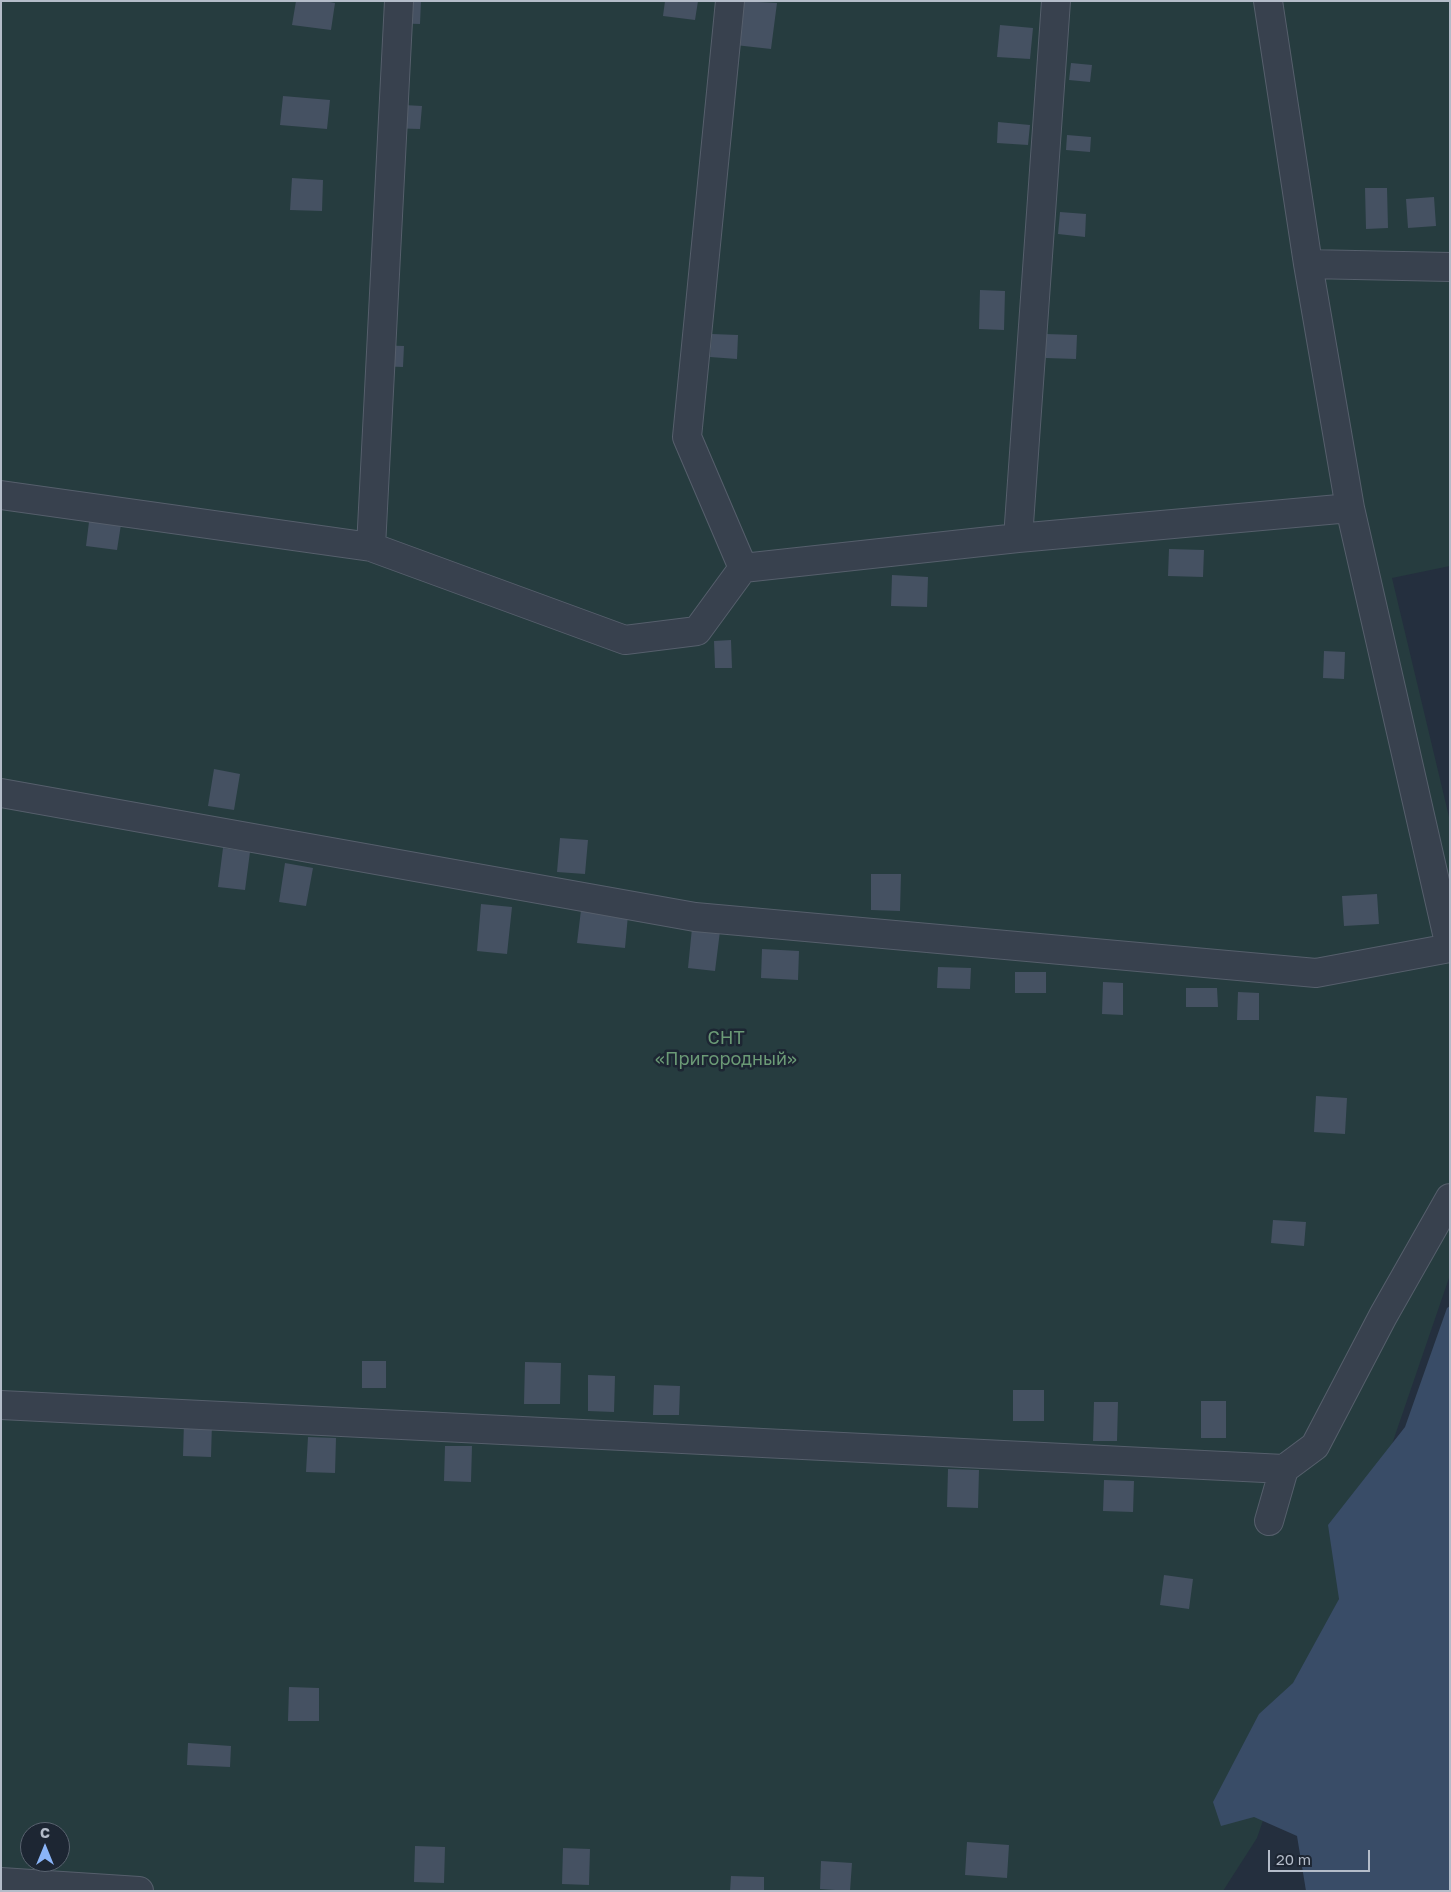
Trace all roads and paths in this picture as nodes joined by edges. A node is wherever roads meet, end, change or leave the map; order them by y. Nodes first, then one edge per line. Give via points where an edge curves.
1 (398, 1) edge
2 (730, 1) edge
3 (1056, 1) edge
4 (1268, 1) edge
5 (1308, 264) junction
6 (1450, 267) edge
7 (1, 495) edge
8 (1350, 508) junction
9 (1018, 538) junction
10 (372, 547) junction
11 (743, 568) junction
12 (1, 793) edge
13 (1450, 947) edge
14 (1450, 1198) edge
15 (1, 1405) edge
16 (1284, 1469) junction
17 (1268, 1521) dead end
18 (1, 1882) edge
19 (139, 1891) edge

1 - 10 street
2 - 11 street via 686,436
3 - 9 street
4 - 5 street
5 - 6 street
5 - 8 street
7 - 10 street
8 - 9 street
8 - 13 street
9 - 11 street
10 - 11 street via 625,640 697,631
12 - 13 street via 695,917 1316,973
14 - 16 street via 1315,1446
15 - 16 street
16 - 17 street
18 - 19 street

